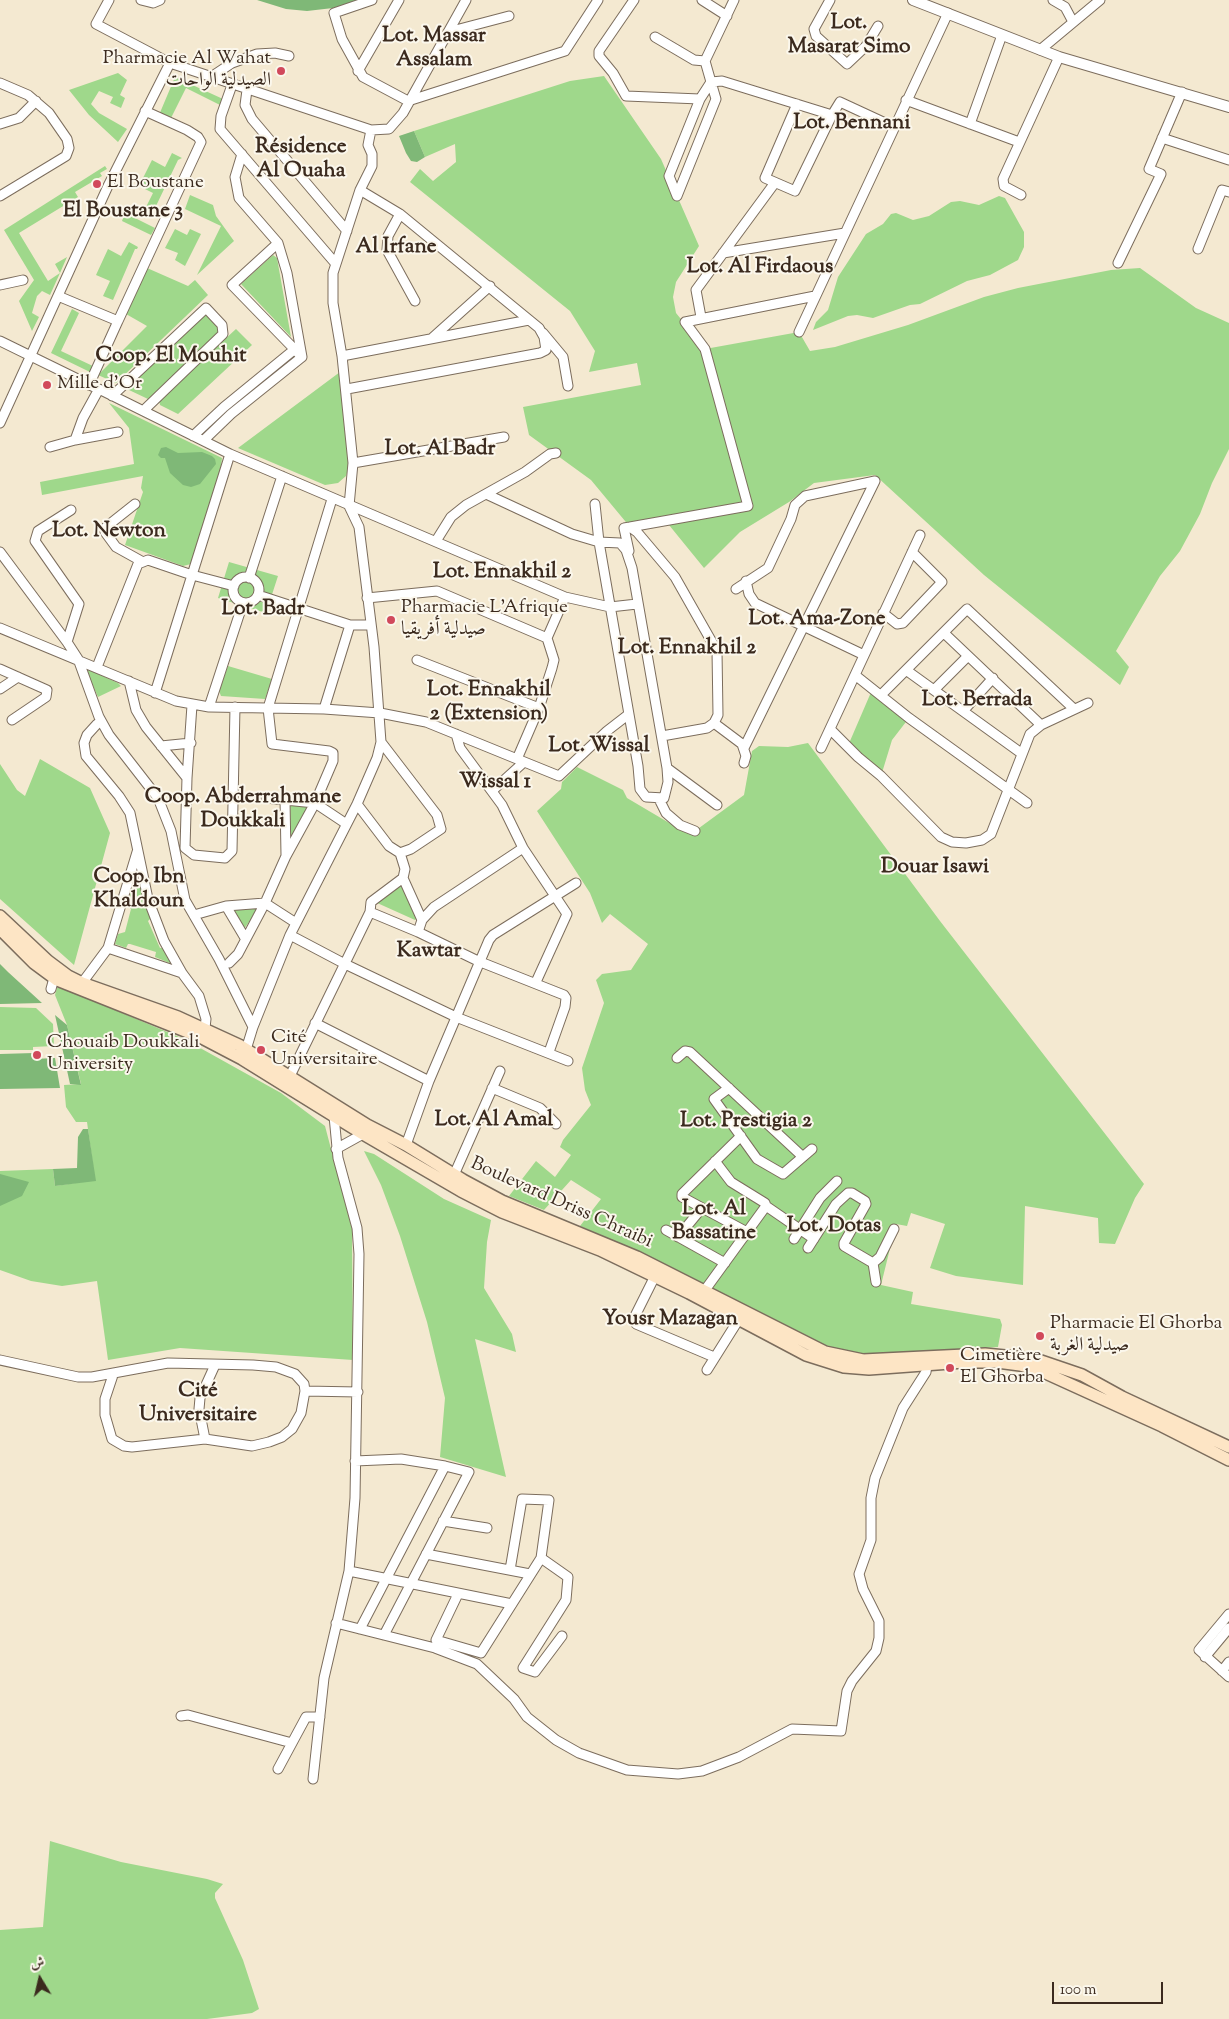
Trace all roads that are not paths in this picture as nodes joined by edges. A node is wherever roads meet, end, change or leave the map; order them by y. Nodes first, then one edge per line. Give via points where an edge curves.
1 (109, 0) edge
2 (141, 0) edge
3 (160, 0) edge
4 (372, 0) edge
5 (399, 0) edge
6 (466, 0) edge
7 (598, 0) edge
8 (634, 0) edge
9 (702, 0) edge
10 (734, 0) edge
11 (830, 0) edge
12 (913, 0) edge
13 (1053, 0) edge
14 (1100, 0) edge
15 (948, 14) junction
16 (509, 16) dead end
17 (727, 16) junction
18 (1073, 22) junction
19 (878, 26) dead end
20 (448, 32) junction
21 (1002, 35) junction
22 (655, 37) dead end
23 (1040, 50) junction
24 (289, 56) dead end
25 (1058, 57) junction
26 (705, 62) junction
27 (170, 63) junction
28 (358, 71) junction
29 (210, 77) junction
30 (711, 82) junction
31 (0, 83) edge
32 (232, 85) junction
33 (248, 90) junction
34 (1182, 92) junction
35 (700, 99) junction
36 (906, 100) junction
37 (36, 101) junction
38 (408, 101) junction
39 (797, 104) junction
40 (1229, 107) edge
41 (145, 111) junction
42 (832, 115) junction
43 (0, 124) edge
44 (970, 124) junction
45 (894, 127) junction
46 (372, 130) junction
47 (1162, 138) junction
48 (1019, 142) junction
49 (242, 154) junction
50 (1229, 160) edge
51 (774, 184) junction
52 (360, 190) junction
53 (1229, 192) edge
54 (1021, 195) dead end
55 (0, 196) edge
56 (400, 214) junction
57 (347, 230) junction
58 (845, 233) junction
59 (278, 243) junction
60 (1198, 249) dead end
61 (723, 254) junction
62 (1118, 263) dead end
63 (336, 264) junction
64 (23, 280) dead end
65 (0, 285) edge
66 (490, 286) junction
67 (58, 296) junction
68 (815, 296) junction
69 (415, 301) dead end
70 (701, 317) junction
71 (529, 320) junction
72 (118, 321) junction
73 (542, 331) junction
74 (799, 332) dead end
75 (431, 339) junction
76 (0, 340) edge
77 (294, 349) junction
78 (30, 356) junction
79 (342, 356) junction
80 (302, 357) junction
81 (89, 385) junction
82 (568, 386) dead end
83 (99, 389) junction
84 (347, 389) junction
85 (112, 396) junction
86 (224, 407) junction
87 (143, 411) junction
88 (231, 414) junction
89 (0, 423) edge
90 (118, 432) dead end
91 (193, 436) junction
92 (504, 437) dead end
93 (75, 440) junction
94 (204, 440) junction
95 (50, 447) dead end
96 (556, 453) dead end
97 (230, 454) junction
98 (353, 463) junction
99 (282, 476) junction
100 (486, 494) junction
101 (332, 499) junction
102 (135, 504) dead end
103 (595, 504) dead end
104 (349, 506) junction
105 (71, 510) dead end
106 (627, 528) junction
107 (920, 535) dead end
108 (436, 540) junction
109 (599, 542) junction
110 (0, 552) edge
111 (912, 552) junction
112 (630, 558) junction
113 (143, 562) junction
114 (192, 575) junction
115 (249, 578) junction
116 (746, 581) junction
117 (234, 586) junction
118 (736, 589) dead end
119 (258, 595) junction
120 (566, 597) junction
121 (367, 598) junction
122 (243, 602) junction
123 (638, 604) junction
124 (298, 607) junction
125 (610, 607) junction
126 (883, 613) junction
127 (350, 625) junction
128 (371, 626) junction
129 (806, 626) junction
130 (0, 628) edge
131 (944, 633) junction
132 (546, 638) junction
133 (67, 642) junction
134 (864, 655) junction
135 (968, 656) junction
136 (78, 659) junction
137 (417, 660) dead end
138 (97, 667) junction
139 (0, 669) edge
140 (906, 670) junction
141 (855, 674) junction
142 (18, 677) junction
143 (993, 678) junction
144 (129, 681) junction
145 (0, 689) edge
146 (935, 689) junction
147 (155, 693) junction
148 (881, 695) junction
149 (1088, 703) dead end
150 (192, 705) junction
151 (209, 707) junction
152 (235, 707) junction
153 (268, 708) junction
154 (539, 708) junction
155 (324, 709) junction
156 (1074, 709) junction
157 (964, 710) junction
158 (380, 713) junction
159 (629, 714) junction
160 (12, 720) dead end
161 (714, 723) junction
162 (97, 724) dead end
163 (1041, 725) junction
164 (830, 729) junction
165 (456, 734) junction
166 (662, 736) junction
167 (381, 742) junction
168 (191, 743) junction
169 (161, 746) junction
170 (744, 748) junction
171 (821, 748) dead end
172 (1021, 753) junction
173 (521, 761) junction
174 (744, 763) dead end
175 (667, 768) junction
176 (187, 778) junction
177 (1008, 789) junction
178 (492, 791) junction
179 (266, 798) dead end
180 (659, 799) junction
181 (285, 800) junction
182 (315, 803) junction
183 (1027, 803) dead end
184 (356, 804) junction
185 (717, 806) dead end
186 (345, 823) junction
187 (695, 831) dead end
188 (138, 846) junction
189 (523, 848) junction
190 (400, 853) junction
191 (286, 856) junction
192 (130, 878) junction
193 (403, 878) junction
194 (144, 880) junction
195 (576, 883) dead end
196 (554, 895) junction
197 (265, 904) junction
198 (226, 906) junction
199 (370, 912) junction
200 (194, 915) junction
201 (0, 916) edge
202 (422, 920) junction
203 (296, 923) junction
204 (0, 929) edge
205 (418, 932) junction
206 (290, 935) junction
207 (246, 938) junction
208 (108, 948) junction
209 (478, 961) junction
210 (229, 963) dead end
211 (345, 964) junction
212 (182, 973) junction
213 (536, 982) junction
214 (82, 983) junction
215 (456, 1017) junction
216 (315, 1023) junction
217 (253, 1027) junction
218 (205, 1028) junction
219 (243, 1049) junction
220 (549, 1052) junction
221 (677, 1058) dead end
222 (568, 1061) dead end
223 (500, 1071) dead end
224 (290, 1076) junction
225 (429, 1081) junction
226 (492, 1088) junction
227 (729, 1088) junction
228 (334, 1116) junction
229 (556, 1124) dead end
230 (363, 1134) junction
231 (741, 1136) junction
232 (406, 1145) junction
233 (336, 1149) junction
234 (812, 1149) dead end
235 (803, 1157) junction
236 (715, 1161) junction
237 (454, 1175) junction
238 (837, 1182) dead end
239 (766, 1206) junction
240 (702, 1208) junction
241 (894, 1229) dead end
242 (666, 1230) dead end
243 (800, 1230) junction
244 (747, 1232) junction
245 (582, 1237) junction
246 (678, 1237) junction
247 (794, 1239) dead end
248 (814, 1239) junction
249 (602, 1245) junction
250 (808, 1248) dead end
251 (725, 1263) junction
252 (873, 1263) junction
253 (655, 1276) junction
254 (876, 1282) dead end
255 (705, 1290) junction
256 (739, 1319) junction
257 (714, 1357) junction
258 (0, 1360) edge
259 (907, 1363) junction
260 (215, 1365) junction
261 (927, 1365) junction
262 (707, 1370) dead end
263 (113, 1375) junction
264 (305, 1391) junction
265 (358, 1392) junction
266 (204, 1439) junction
267 (1206, 1441) junction
268 (1229, 1447) edge
269 (1229, 1460) edge
270 (356, 1461) junction
271 (445, 1466) junction
272 (443, 1521) junction
273 (487, 1528) dead end
274 (426, 1554) junction
275 (541, 1558) junction
276 (510, 1570) junction
277 (349, 1571) junction
278 (530, 1574) junction
279 (386, 1579) junction
280 (410, 1584) junction
281 (458, 1594) junction
282 (512, 1604) junction
283 (1229, 1614) edge
284 (336, 1623) junction
285 (1229, 1628) edge
286 (360, 1629) junction
287 (384, 1635) junction
288 (562, 1636) dead end
289 (1205, 1657) junction
290 (1229, 1662) edge
291 (1222, 1670) junction
292 (1229, 1677) edge
293 (181, 1716) dead end
294 (320, 1717) junction
295 (292, 1743) junction
296 (278, 1769) dead end
297 (313, 1779) dead end

1 - 27 street via 96,24
2 - 3 street via 153,3
4 - 28 street via 334,13 342,39
5 - 28 street
6 - 20 street
7 - 38 street via 565,51
8 - 35 street via 599,56 614,73 626,96
9 - 17 street
10 - 17 street
11 - 19 street via 814,29 816,36 847,64 866,46
12 - 15 street
13 - 18 street via 1065,7
14 - 18 street
15 - 21 street
15 - 36 street
16 - 20 street
17 - 26 street
18 - 23 street
20 - 38 street
21 - 23 street
21 - 44 street
22 - 26 street via 694,60
23 - 25 street
24 - 29 street via 257,54 232,63
25 - 34 street
25 - 48 street
26 - 30 street
27 - 29 street
27 - 41 street
28 - 38 street via 363,77
29 - 32 street
30 - 35 street
30 - 35 street via 716,99 677,196 669,176
30 - 39 street via 722,80
31 - 37 street
32 - 33 street
32 - 49 street via 220,129
33 - 46 street
33 - 57 street via 245,105 252,119
34 - 40 street
34 - 47 street
36 - 44 street
36 - 45 street
37 - 43 street via 19,118
37 - 55 street via 68,139 69,153
38 - 46 street via 393,126
39 - 42 street
39 - 51 street via 765,178
41 - 67 street
41 - 72 street via 187,130 201,142
42 - 45 street via 840,102
42 - 51 street via 794,191
44 - 48 street
45 - 58 street
46 - 52 street via 368,145 372,166
47 - 50 street
47 - 62 street via 1149,170 1161,174
48 - 54 street via 1003,179 1004,186
49 - 59 street via 235,177 239,198
49 - 63 street
51 - 61 street
52 - 56 street
52 - 57 street
53 - 60 street via 1222,190
56 - 66 street
56 - 69 street via 388,236 387,250
57 - 63 street
58 - 61 street
58 - 68 street
59 - 77 street via 232,285
59 - 80 street
61 - 70 street via 696,290
63 - 79 street via 333,303
64 - 65 street
66 - 71 street
66 - 75 street
67 - 72 street
67 - 78 street
68 - 70 street
68 - 74 street
70 - 106 street via 685,322 705,349 748,506
71 - 73 street
71 - 75 street
72 - 81 street
73 - 82 street via 563,357
73 - 84 street via 546,350 540,353
75 - 79 street
76 - 78 street
77 - 80 street
77 - 86 street
78 - 81 street
78 - 89 street
79 - 84 street
80 - 88 street
81 - 83 street
83 - 85 street
83 - 93 street
84 - 98 street
85 - 87 street
85 - 87 street via 206,308 222,325 223,334
86 - 88 street
86 - 91 street
87 - 91 street
88 - 94 street
90 - 93 street
91 - 94 street
92 - 98 street
93 - 95 street
94 - 97 street
96 - 100 street
97 - 99 street
97 - 114 street
98 - 104 street
99 - 101 street
99 - 115 street
100 - 108 street via 451,517
100 - 109 street via 572,534
101 - 104 street
101 - 124 street
102 - 113 street via 106,527 105,532 116,546
103 - 109 street
104 - 108 street
104 - 121 street via 359,527
105 - 133 street via 38,530 35,541 79,604
106 - 112 street
106 - 161 street via 637,532 675,577 718,651 718,715
107 - 111 street
108 - 120 street
109 - 112 street via 624,546
109 - 125 street
110 - 133 street
111 - 126 street
111 - 126 street via 942,582 903,623 896,624
112 - 123 street
113 - 114 street via 148,560
113 - 138 street via 135,570
114 - 117 street
114 - 147 street
115 - 117 street via 242,578
115 - 119 street via 257,584
116 - 118 street
116 - 129 street via 755,603
116 - 129 street via 768,568 791,519 794,505 805,496 875,481
117 - 122 street via 236,598
119 - 122 street via 254,601
119 - 124 street
120 - 125 street
120 - 132 street
121 - 128 street
121 - 132 street via 437,591
122 - 151 street
123 - 125 street
123 - 166 street
124 - 127 street
124 - 153 street
125 - 159 street
126 - 134 street
127 - 128 street
127 - 155 street
128 - 158 street
129 - 134 street
129 - 170 street
130 - 136 street
131 - 135 street
131 - 140 street
131 - 156 street via 967,609
132 - 154 street via 554,660
133 - 136 street
134 - 141 street
135 - 143 street
135 - 146 street
136 - 138 street
136 - 200 street via 109,735 158,798 171,831 185,900
137 - 154 street
138 - 144 street
139 - 142 street
140 - 146 street
140 - 148 street
141 - 148 street
141 - 164 street
142 - 145 street
142 - 160 street via 43,688 47,694
143 - 157 street
143 - 163 street
144 - 147 street
144 - 169 street via 136,710
146 - 157 street
147 - 150 street
148 - 177 street
149 - 156 street
150 - 151 street
150 - 168 street
151 - 152 street
152 - 153 street
152 - 176 street via 232,851 225,858 194,855 185,848
153 - 155 street
153 - 182 street via 272,744 329,750 332,753 333,761
154 - 173 street
155 - 158 street
156 - 163 street
157 - 172 street
158 - 165 street via 426,722
158 - 167 street
159 - 173 street via 607,730 559,776
159 - 180 street via 640,789 646,797
161 - 166 street via 707,728
161 - 170 street
162 - 188 street via 87,735 84,744 86,756 124,803 134,825
163 - 172 street via 1030,734
164 - 171 street
164 - 177 street via 940,837 952,842 982,840 991,834
165 - 173 street
165 - 178 street via 460,748
166 - 175 street
167 - 184 street
167 - 190 street via 437,815 441,827 439,832
168 - 169 street
168 - 176 street
169 - 176 street
170 - 174 street
172 - 177 street
173 - 178 street
175 - 180 street via 666,794
175 - 185 street
177 - 183 street
178 - 189 street
179 - 181 street
180 - 187 street via 666,813 680,825
181 - 182 street
181 - 191 street
182 - 186 street
182 - 191 street
184 - 186 street
184 - 190 street via 390,846
186 - 203 street
188 - 192 street
188 - 194 street
189 - 196 street
189 - 202 street via 449,896
190 - 193 street
191 - 197 street
192 - 194 street
192 - 208 street
193 - 199 street via 371,902
193 - 202 street
194 - 212 street via 158,928
195 - 196 street
196 - 209 street via 493,935
196 - 213 street via 568,914
197 - 198 street
197 - 203 street
197 - 207 street
198 - 200 street
198 - 207 street
199 - 205 street
199 - 211 street
200 - 217 street
201 - 214 main road, Boulevard Driss Chraibi via 48,961
202 - 205 street
203 - 206 street
204 - 219 main road, Boulevard Driss Chraibi via 52,984 68,986 200,1037
205 - 209 street
206 - 211 street
206 - 217 street
207 - 210 street
208 - 212 street
208 - 214 street
209 - 213 street
209 - 215 street
211 - 215 street
211 - 216 street
212 - 218 street via 202,1003
213 - 220 street via 566,998
214 - 218 main road, Boulevard Driss Chraibi
215 - 220 street
215 - 225 street
216 - 224 street
216 - 225 street
217 - 219 street
218 - 219 main road, Boulevard Driss Chraibi
219 - 224 main road, Boulevard Driss Chraibi
219 - 228 main road, Boulevard Driss Chraibi
220 - 222 street
221 - 227 street via 681,1052 690,1052
223 - 226 street
224 - 232 main road, Boulevard Driss Chraibi via 367,1125
225 - 232 street
226 - 229 street via 540,1108
226 - 237 street
227 - 231 street via 714,1099
227 - 235 street
228 - 230 main road, Boulevard Driss Chraibi
228 - 233 street
230 - 233 street
230 - 245 main road, Boulevard Driss Chraibi via 502,1212
231 - 235 street via 757,1159 783,1174
231 - 236 street
232 - 237 main road, Boulevard Driss Chraibi
233 - 265 street via 356,1228 359,1254
234 - 235 street
236 - 239 street via 730,1182
236 - 240 street via 682,1194
237 - 245 main road, Boulevard Driss Chraibi
238 - 243 street via 820,1198
239 - 243 street
239 - 244 street
240 - 244 street
240 - 246 street
241 - 252 street via 880,1257
242 - 246 street
243 - 247 street
243 - 248 street
244 - 251 street
245 - 249 main road, Boulevard Driss Chraibi
246 - 251 street
248 - 250 street
248 - 252 street via 836,1204 852,1194 866,1204 844,1246
249 - 253 main road, Boulevard Driss Chraibi
249 - 255 main road, Boulevard Driss Chraibi
251 - 255 street
252 - 254 street
253 - 256 main road, Boulevard Driss Chraibi
253 - 257 street via 635,1316 636,1324
255 - 259 main road, Boulevard Driss Chraibi via 825,1352 863,1360
256 - 257 street
256 - 259 main road, Boulevard Driss Chraibi via 825,1363 869,1369
257 - 262 street
258 - 263 street via 78,1377
259 - 261 main road, Boulevard Driss Chraibi
259 - 267 main road, Boulevard Driss Chraibi via 986,1354 1035,1359 1082,1375
260 - 263 street via 161,1364
260 - 264 street via 276,1367 295,1374 304,1384
260 - 266 street via 198,1409
261 - 267 main road, Boulevard Driss Chraibi via 997,1362 1041,1371
261 - 287 street via 926,1372 903,1408 875,1478 871,1498 871,1540 859,1574 879,1621 880,1638 876,1651 847,1691 840,1732 792,1729 739,1757 702,1771 678,1774 627,1770 579,1753 556,1740 528,1717 477,1664 435,1648
263 - 266 street via 103,1406 112,1439 132,1447
264 - 265 street
264 - 266 street via 297,1420 282,1437 252,1446
265 - 270 street
267 - 268 main road, Boulevard Driss Chraibi
267 - 269 main road, Boulevard Driss Chraibi
270 - 271 street via 402,1459
270 - 277 street
271 - 272 street via 469,1472
271 - 279 street
272 - 273 street
272 - 274 street
274 - 276 street
274 - 280 street
275 - 276 street via 549,1500 522,1500
275 - 278 street
275 - 288 street via 568,1577 566,1600 523,1668 535,1672
276 - 278 street
277 - 279 street
277 - 284 street
278 - 282 street
279 - 280 street
279 - 286 street
280 - 281 street
280 - 287 street
281 - 282 street
281 - 282 street via 436,1640 481,1652
283 - 289 street via 1200,1647 1200,1653
284 - 286 street
284 - 294 street via 324,1678
285 - 289 street
286 - 287 street
289 - 291 street
290 - 291 street
291 - 292 street
293 - 295 street via 188,1715
294 - 295 street via 306,1718
294 - 297 street
295 - 296 street

